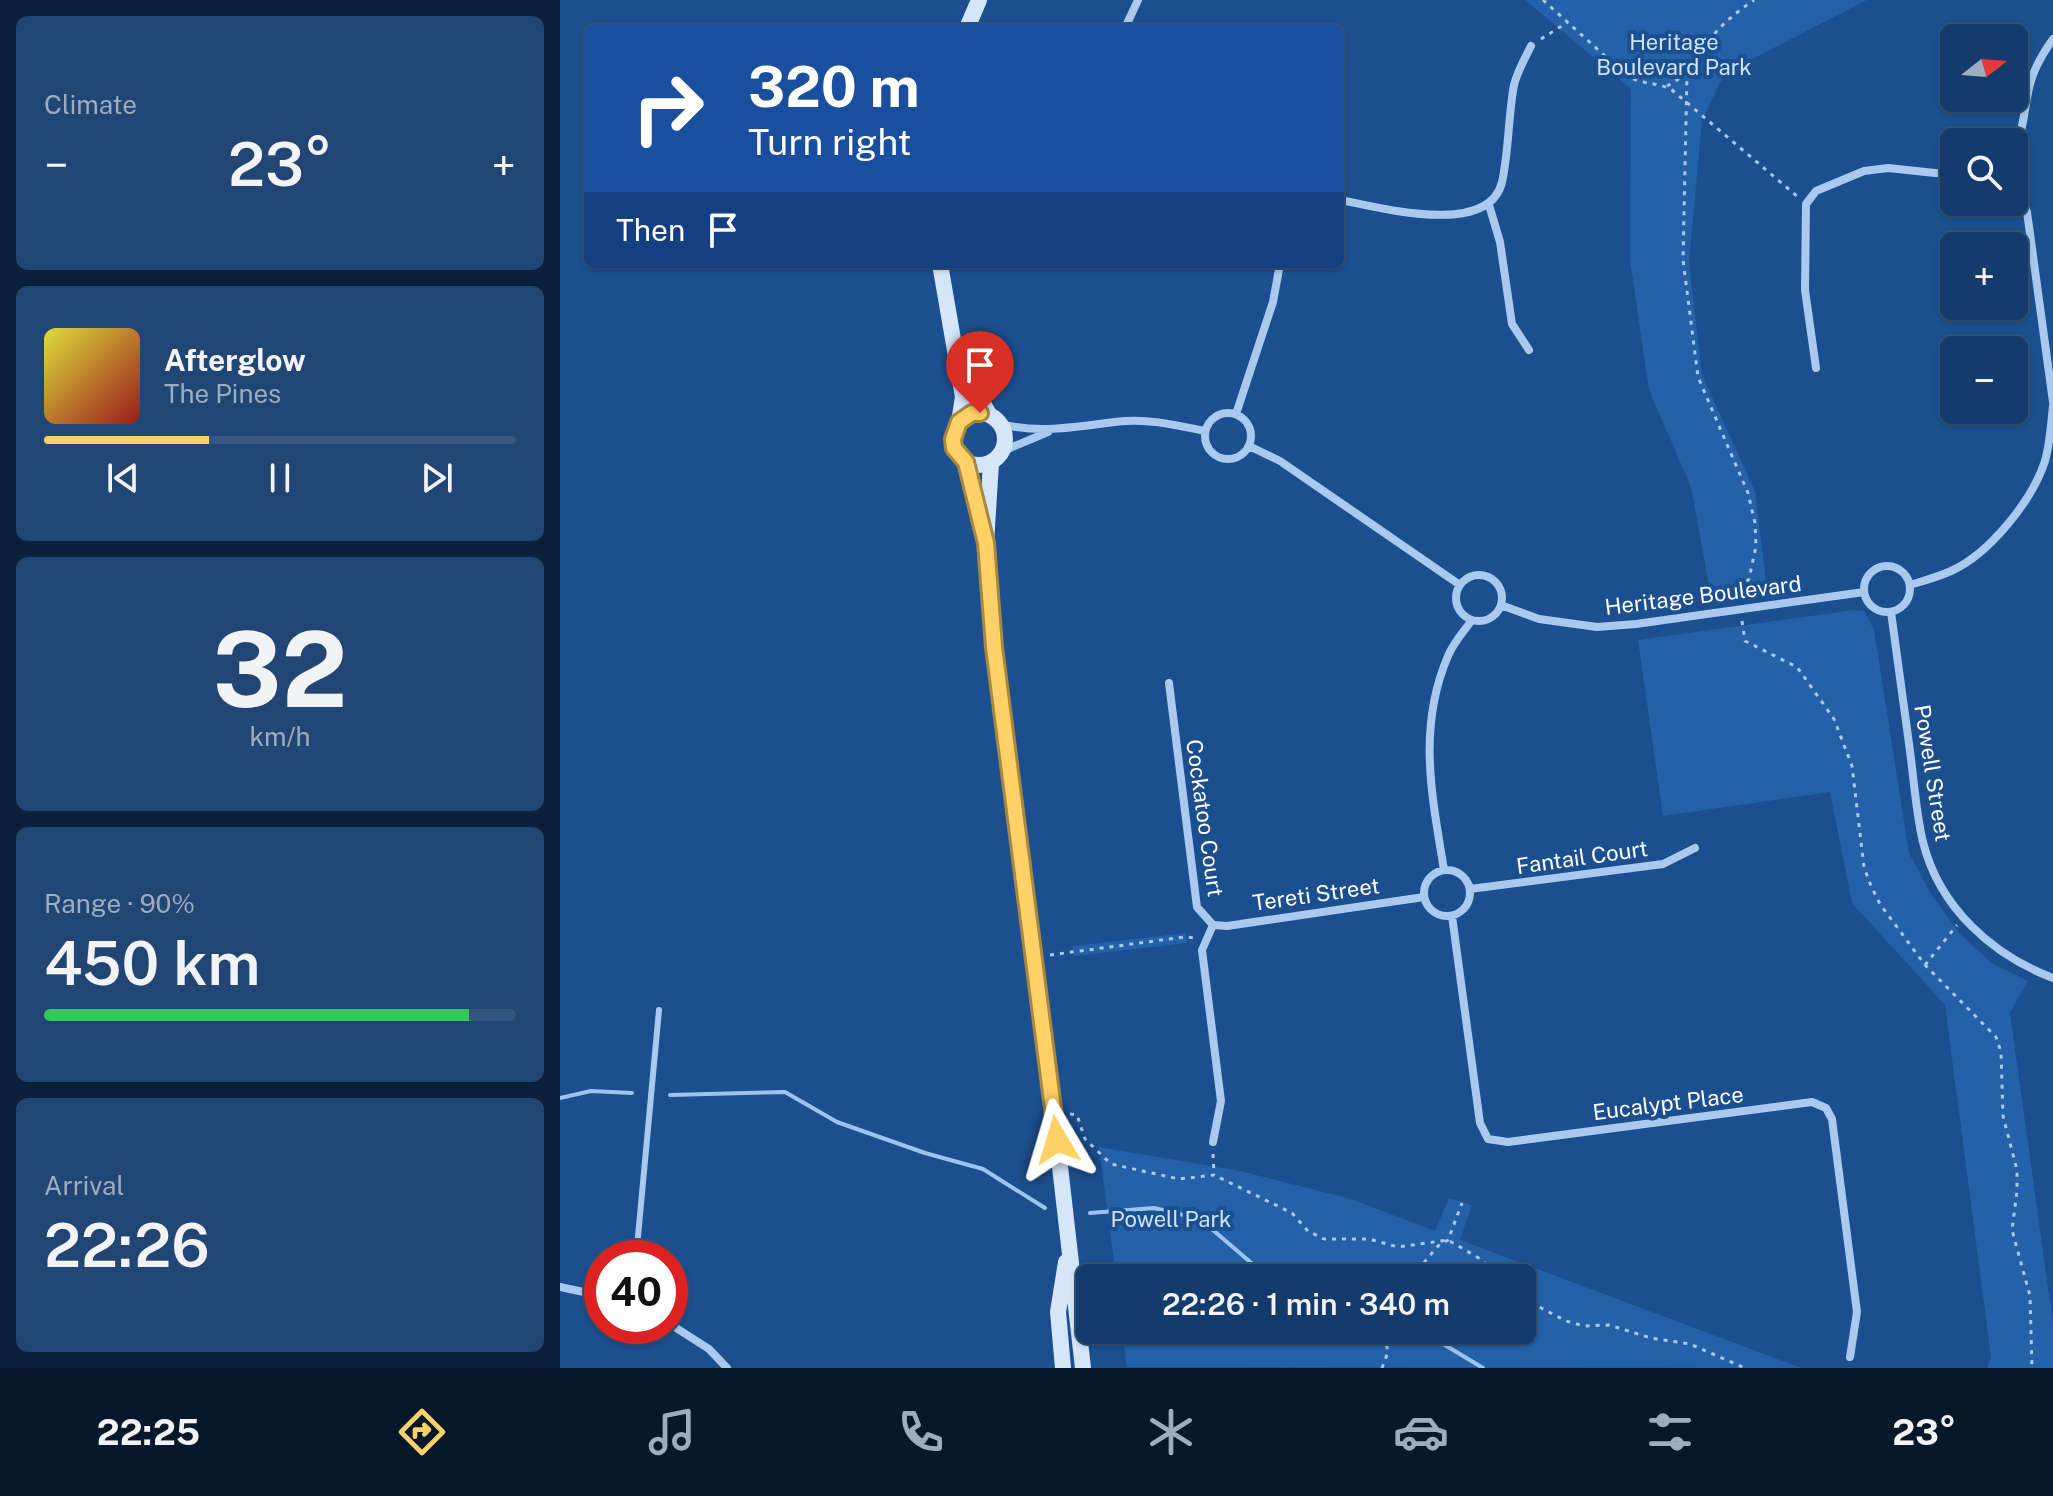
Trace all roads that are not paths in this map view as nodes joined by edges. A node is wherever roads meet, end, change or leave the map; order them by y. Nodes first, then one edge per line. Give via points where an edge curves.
1 (979, 0) edge
2 (1138, 0) edge
3 (969, 24) edge
4 (1127, 24) edge
5 (2053, 39) edge
6 (1531, 46) road end
7 (2021, 128) edge
8 (1940, 174) edge
9 (1344, 201) edge
10 (1489, 205) junction
11 (2028, 216) edge
12 (941, 268) edge
13 (1279, 268) edge
14 (954, 350) junction
15 (1529, 350) dead end
16 (1816, 368) dead end
17 (2053, 404) edge
18 (1236, 414) junction
19 (995, 419) junction
20 (959, 422) junction
21 (1052, 430) junction
22 (1205, 431) junction
23 (1249, 446) junction
24 (997, 457) junction
25 (966, 462) junction
26 (986, 543) junction
27 (1460, 585) junction
28 (1910, 585) junction
29 (1864, 592) junction
30 (1501, 605) junction
31 (1891, 612) junction
32 (1472, 620) junction
33 (1169, 683) dead end
34 (1695, 848) dead end
35 (1444, 870) junction
36 (1470, 889) junction
37 (1424, 897) junction
38 (1452, 916) junction
39 (1213, 925) junction
40 (2053, 978) edge
41 (659, 1010) dead end
42 (1213, 1142) road end
43 (638, 1240) edge
44 (1069, 1245) junction
45 (560, 1287) edge
46 (584, 1292) edge
47 (688, 1336) edge
48 (1850, 1357) dead end
49 (727, 1368) edge
50 (1063, 1368) edge
51 (1083, 1368) edge

1 - 3 street
2 - 4 street
5 - 7 street via 2030,83
6 - 10 street via 1515,81 1501,184
8 - 16 street via 1864,171 1816,191 1806,204 1805,290
9 - 10 street via 1421,215
10 - 15 street via 1512,324
11 - 17 street
12 - 14 street
13 - 18 street
14 - 19 street via 975,394
14 - 20 street via 963,397
17 - 28 street via 2044,463 2007,524 1952,571
18 - 22 street via 1220,414
18 - 23 street via 1248,424
19 - 20 street via 972,413
19 - 21 street via 1023,430
19 - 24 street via 1005,437
20 - 25 street via 954,448
21 - 22 street via 1127,421
21 - 24 street
22 - 23 street via 1207,446 1218,457 1239,456
23 - 27 street via 1280,461
24 - 25 street via 983,465
24 - 26 street
25 - 26 street
26 - 44 street via 994,647
27 - 30 street via 1477,575 1492,578 1501,591
27 - 32 street via 1457,604
28 - 29 street via 1902,571 1887,566 1872,571
28 - 31 street via 1904,605
29 - 30 street, Heritage Boulevard via 1597,627 1539,619
29 - 31 street via 1877,610
30 - 32 street via 1493,617
31 - 40 street, Powell Street via 1924,844 1934,871 1963,918 1998,951
32 - 35 street via 1449,653 1428,732
33 - 39 street, Cockatoo Court via 1197,907
34 - 36 street, Fantail Court via 1663,864
35 - 36 street via 1462,876
35 - 37 street via 1428,881
36 - 38 street via 1464,910
37 - 38 street via 1431,910
37 - 39 street, Tereti Street
38 - 48 street, Eucalypt Place via 1480,1123 1488,1139 1508,1142 1812,1102 1826,1108 1832,1119 1857,1312
39 - 42 street, Cockatoo Court via 1202,950 1221,1101
41 - 43 lane
44 - 50 street via 1058,1312
44 - 51 street
45 - 46 street
47 - 49 street

